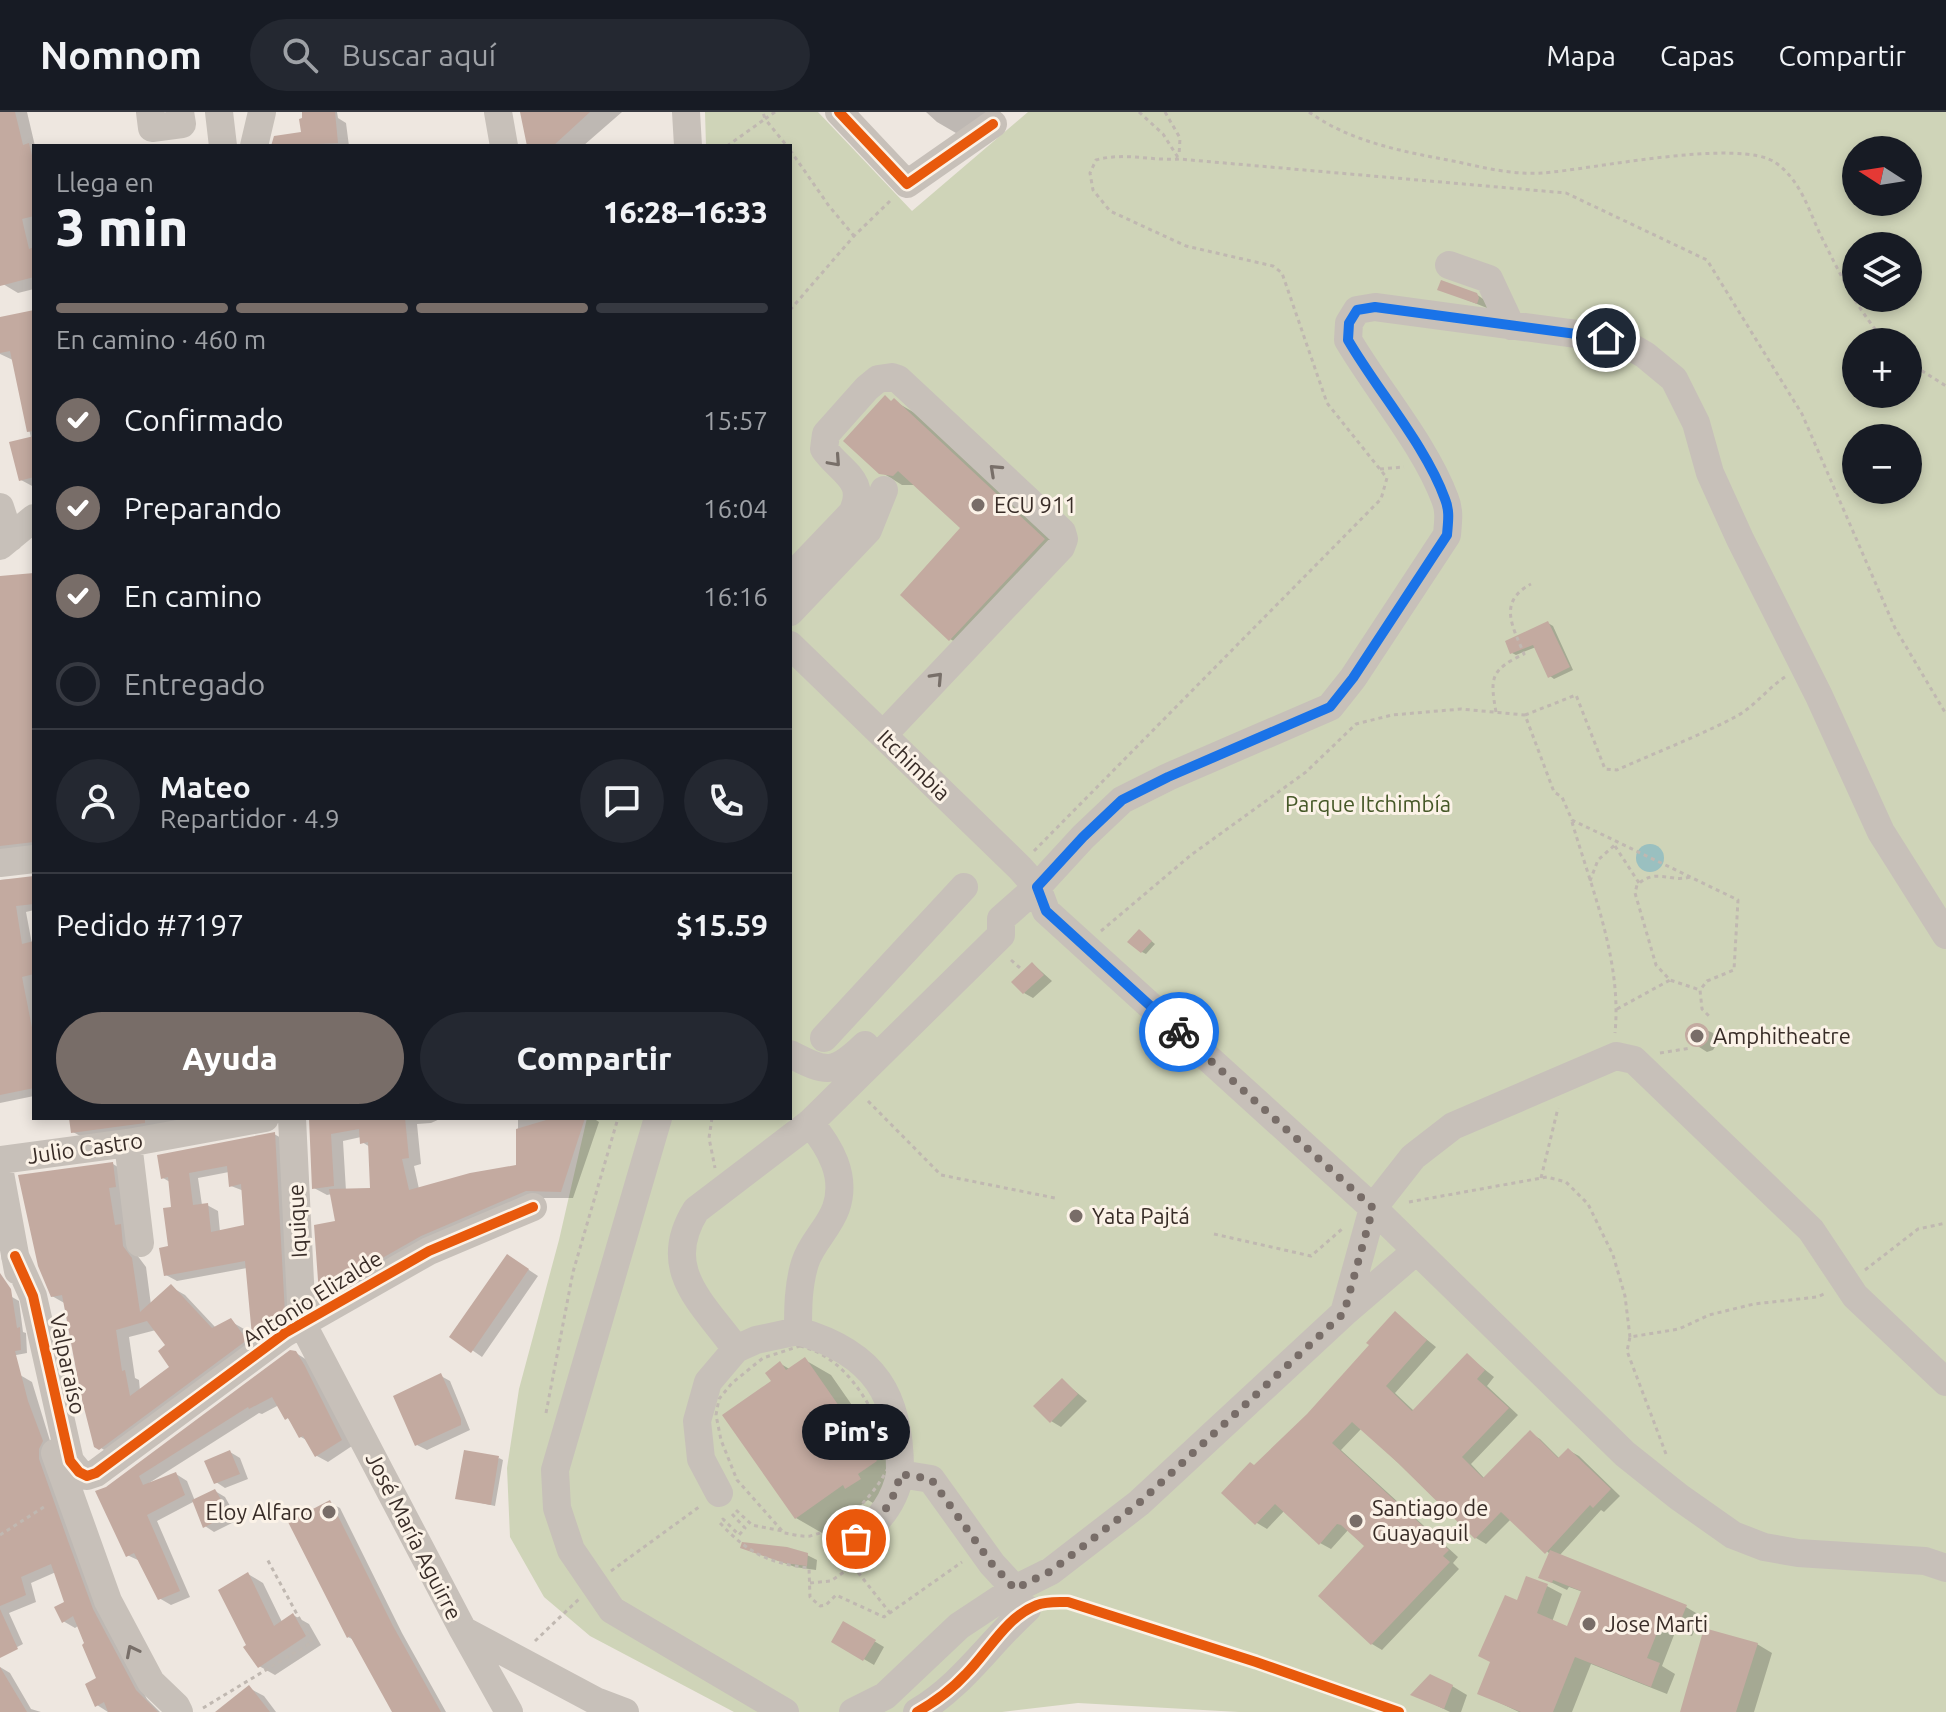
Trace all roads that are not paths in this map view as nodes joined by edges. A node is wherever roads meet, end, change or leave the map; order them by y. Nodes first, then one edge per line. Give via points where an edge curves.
1 (150, 112) edge
2 (180, 112) edge
3 (219, 112) edge
4 (262, 112) edge
5 (498, 112) edge
6 (839, 112) edge
7 (993, 124) dead end
8 (223, 144) edge
9 (254, 144) edge
10 (504, 144) edge
11 (1449, 265) dead end
12 (1511, 326) junction
13 (884, 490) dead end
14 (0, 507) edge
15 (32, 520) edge
16 (11, 544) edge
17 (792, 576) edge
18 (792, 610) edge
19 (792, 647) edge
20 (883, 735) junction
21 (32, 859) edge
22 (0, 863) edge
23 (1028, 878) junction
24 (964, 887) dead end
25 (1001, 919) junction
26 (1946, 935) edge
27 (824, 1038) dead end
28 (792, 1055) edge
29 (254, 1120) edge
30 (292, 1120) edge
31 (657, 1120) edge
32 (810, 1123) junction
33 (128, 1143) junction
34 (0, 1160) edge
35 (0, 1173) edge
36 (533, 1207) dead end
37 (1369, 1220) junction
38 (140, 1243) dead end
39 (1416, 1251) junction
40 (15, 1256) junction
41 (1344, 1313) junction
42 (302, 1323) junction
43 (798, 1331) junction
44 (736, 1349) junction
45 (1946, 1382) edge
46 (900, 1474) junction
47 (87, 1476) joint
48 (723, 1496) road end
49 (856, 1539) dead end
50 (1946, 1568) edge
51 (1021, 1599) junction
52 (463, 1630) junction
53 (179, 1712) edge
54 (509, 1712) edge
55 (625, 1712) edge
56 (785, 1712) edge
57 (853, 1712) edge
58 (917, 1712) edge

1 - 2 street via 152,128 182,124
3 - 8 street
4 - 9 street
5 - 10 street
6 - 7 street via 907,184
11 - 12 street via 1489,279
12 - 23 street via 1375,307 1357,310 1348,340 1429,466 1445,499 1447,535 1330,707 1122,800
12 - 26 street via 1626,344 1674,379 1696,423 1710,473 1881,832
13 - 18 street via 868,530
14 - 16 street
15 - 16 street
20 -> 17 street via 1061,547 1062,532 898,379 886,377 867,388 826,434 824,449 856,484 857,502
19 - 20 street, Itchimbia
20 - 23 street, Itchimbia
21 - 22 street
23 - 25 street
23 - 37 street, Itchimbia via 1046,911
24 - 27 street
25 - 28 street via 840,1067 820,1068
25 - 32 street via 1001,935
29 - 33 street, Julio Castro
30 - 42 street, Iquique
31 - 56 street via 555,1470 557,1508 571,1550 612,1610
32 - 43 street via 829,1146 839,1175 836,1208 805,1261
32 - 44 street via 696,1210 688,1224 680,1259 684,1276
33 - 34 street, Julio Castro
33 - 38 street
35 - 40 street, Valparaíso
36 - 42 street, Antonio Elizalde via 429,1251
37 - 39 street, Itchimbia
37 - 41 street
37 - 45 street via 1413,1157 1453,1126 1616,1056 1634,1060 1811,1230 1864,1305
39 - 41 street
39 - 50 street, Itchimbia via 1625,1454 1733,1535 1798,1553 1925,1561
40 - 47 street, Valparaíso via 33,1296 70,1461
53 -> 40 street, Valparaíso via 137,1661 74,1509 43,1416
41 - 51 street via 1139,1503
42 - 47 street, Antonio Elizalde
42 - 52 street, José María Aguirre
43 - 44 street
43 - 46 street via 843,1349 875,1375 892,1407 900,1439
44 - 48 street via 708,1382 697,1421 701,1459
46 - 49 street via 887,1509
46 - 51 street via 931,1479
51 - 57 street via 959,1626 885,1696
51 - 58 street via 967,1674
52 - 54 street
52 - 55 street, José María Aguirre

